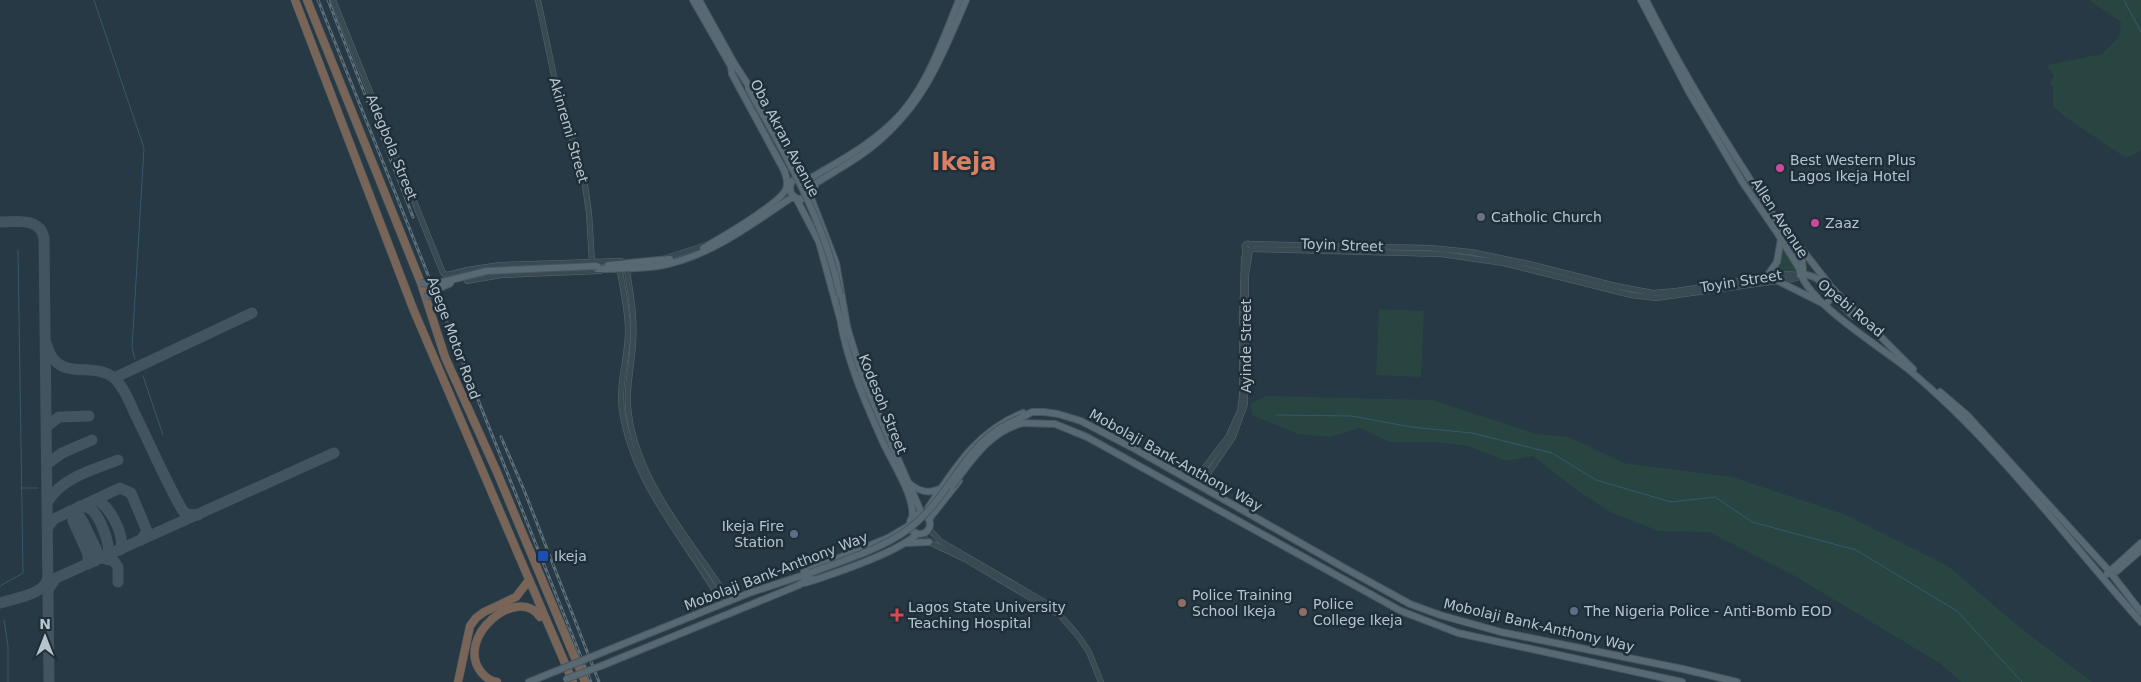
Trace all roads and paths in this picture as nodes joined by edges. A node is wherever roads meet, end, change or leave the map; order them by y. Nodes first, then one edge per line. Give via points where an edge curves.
1 (295, 0) edge
2 (307, 0) edge
3 (333, 0) edge
4 (538, 0) edge
5 (693, 0) edge
6 (699, 0) edge
7 (959, 0) edge
8 (966, 0) edge
9 (1641, 0) edge
10 (1646, 0) edge
11 (731, 64) junction
12 (894, 124) junction
13 (780, 140) junction
14 (771, 145) junction
15 (784, 170) junction
16 (801, 175) junction
17 (820, 177) junction
18 (791, 184) junction
19 (812, 190) junction
20 (796, 198) junction
21 (778, 204) junction
22 (814, 204) junction
23 (804, 210) junction
24 (1780, 226) junction
25 (1781, 239) junction
26 (828, 240) junction
27 (819, 242) junction
28 (712, 246) junction
29 (1249, 248) junction
30 (595, 266) junction
31 (624, 271) junction
32 (465, 272) junction
33 (1800, 275) junction
34 (1767, 276) junction
35 (1778, 281) junction
36 (421, 284) junction
37 (1831, 287) junction
38 (838, 295) junction
39 (426, 297) junction
40 (1826, 305) junction
41 (1859, 317) junction
42 (842, 326) junction
43 (848, 332) junction
44 (1032, 412) junction
45 (1022, 420) junction
46 (1030, 422) junction
47 (946, 481) junction
48 (1190, 481) junction
49 (908, 483) junction
50 (955, 487) junction
51 (941, 488) junction
52 (1207, 490) junction
53 (1219, 498) junction
54 (1214, 506) junction
55 (922, 514) junction
56 (929, 519) junction
57 (911, 522) junction
58 (929, 529) junction
59 (918, 534) junction
60 (878, 542) junction
61 (929, 542) junction
62 (2141, 543) edge
63 (902, 544) junction
64 (2141, 550) edge
65 (883, 553) junction
66 (2100, 562) junction
67 (2120, 565) junction
68 (810, 575) junction
69 (796, 576) junction
70 (2108, 576) junction
71 (529, 580) junction
72 (799, 585) junction
73 (2120, 586) junction
74 (726, 602) junction
75 (2141, 612) edge
76 (1057, 613) junction
77 (2141, 622) edge
78 (549, 630) junction
79 (1650, 663) junction
80 (1675, 667) junction
81 (1648, 674) junction
82 (1673, 680) junction
83 (566, 681) edge
84 (458, 682) edge
85 (497, 682) edge
86 (529, 682) edge
87 (585, 682) edge
88 (1101, 682) edge
89 (1682, 682) edge
90 (1737, 682) edge

1 - 71 highway, Agege Motor Road via 414,311
2 - 36 highway, Agege Motor Road
3 - 32 street, Adegbola Street via 440,269 447,275
4 - 30 street, Akinremi Street via 557,90 584,178
5 - 11 main road, Oba Akran Avenue
6 - 11 main road, Oba Akran Avenue
7 - 12 main road via 929,72
8 - 12 main road via 934,72 913,107
9 - 25 main road, Allen Avenue via 1689,92 1743,183
10 - 24 main road, Allen Avenue via 1725,142
11 - 13 main road
11 - 14 main road via 732,74
11 - 38 main road, Oba Akran Avenue, bridge via 812,207 834,264
12 - 17 main road
13 - 14 main road via 778,145
13 - 16 main road
14 - 15 main road
15 - 18 main road
15 - 21 main road via 788,184
16 - 17 main road
16 - 18 main road
16 - 19 main road via 812,184
17 - 19 main road
17 - 22 main road via 813,196
18 - 20 main road
18 - 21 main road
19 - 20 main road via 806,198
19 - 22 main road
20 - 21 main road
20 - 23 main road
21 - 23 main road via 794,202
21 - 28 main road
22 - 26 main road
23 - 27 main road
24 - 33 main road, Allen Avenue via 1802,259
24 - 37 main road via 1789,232
25 - 33 main road, Allen Avenue
25 - 34 main road via 1777,262
26 - 27 main road via 822,237
26 - 43 main road via 841,282
27 - 42 main road
28 - 30 street via 656,260
28 - 30 main road via 688,256 653,262
28 - 31 street via 703,255 676,265
29 - 34 street, Toyin Street via 1285,243 1471,252 1653,292 1676,292
29 - 35 street, Toyin Street via 1471,257 1656,298
29 - 48 street, Ayinde Street via 1242,284 1240,410 1228,437 1200,475
29 - 52 street, Ayinde Street via 1246,404 1233,437 1206,478
30 - 32 street via 500,265
30 - 36 main road, bridge via 487,271 434,284
30 - 39 main road, bridge via 488,274 450,284
31 - 32 street via 500,274 467,281
31 - 74 street via 634,326 627,392 636,443 669,513
33 - 34 street, Toyin Street
33 - 35 street, Toyin Street
33 - 37 main road, Opebi Road via 1814,277
33 - 40 main road, Opebi Road via 1807,288
35 - 40 main road
36 - 39 highway, Agege Motor Road
37 - 41 main road, Opebi Road
38 - 42 main road, Kodesoh Street
38 - 43 main road, Kodesoh Street
39 - 87 highway, Agege Motor Road via 445,357
40 - 41 main road via 1834,298
40 - 70 main road, Opebi Road via 1963,418
41 - 66 main road, Opebi Road via 1960,408
42 - 57 main road, Kodesoh Street via 858,381 912,504
43 - 49 main road, Kodesoh Street via 865,384
44 - 45 main road, Mobolaji Bank-Anthony Way
44 - 47 main road via 1008,419 989,430
44 - 48 main road, Mobolaji Bank-Anthony Way via 1058,414 1081,421
45 - 46 main road, Mobolaji Bank-Anthony Way
45 - 68 main road, Mobolaji Bank-Anthony Way, bridge via 987,443 910,533 886,546
46 - 50 main road via 989,444
46 - 54 main road, Mobolaji Bank-Anthony Way via 1055,424 1080,433
47 - 50 main road via 950,488
47 - 51 main road
48 - 52 main road, Mobolaji Bank-Anthony Way
49 - 51 main road via 926,492
49 - 55 main road, Kodesoh Street
50 - 56 main road
51 - 55 main road
52 - 53 main road, Mobolaji Bank-Anthony Way
53 - 54 main road
53 - 79 main road, Mobolaji Bank-Anthony Way via 1410,604 1501,632
54 - 81 main road, Mobolaji Bank-Anthony Way via 1424,621 1466,635
55 - 56 main road
55 - 57 main road via 917,514
56 - 58 main road
57 - 59 main road via 912,530
57 - 60 main road
58 - 59 main road
58 - 76 street via 940,541 1053,607
59 - 61 street
59 - 63 main road
60 - 65 main road via 884,548
60 - 69 main road
61 - 63 main road
61 - 76 street via 959,555
62 - 67 main road
63 - 65 main road
64 - 67 main road
65 - 72 main road
66 - 67 main road
66 - 70 main road, Opebi Road
67 - 70 main road
67 - 73 main road
68 - 69 main road, Mobolaji Bank-Anthony Way
68 - 72 main road, Mobolaji Bank-Anthony Way
69 - 74 main road, Mobolaji Bank-Anthony Way
70 - 73 main road, Opebi Road
70 - 77 main road, Opebi Road
71 - 78 highway, Agege Motor Road
71 - 84 highway via 516,597 484,612 470,626
72 - 83 main road, Mobolaji Bank-Anthony Way, bridge
73 - 75 main road, Opebi Road
74 - 86 main road, Mobolaji Bank-Anthony Way, bridge
76 - 88 street via 1076,632 1089,652
78 - 83 highway, Agege Motor Road
78 - 85 highway via 535,610 522,606 509,609 486,624 477,639 474,658 484,676
79 - 80 main road, Mobolaji Bank-Anthony Way
79 - 81 main road via 1661,671
80 - 82 main road via 1664,673
80 - 90 main road, Mobolaji Bank-Anthony Way
81 - 82 main road, Mobolaji Bank-Anthony Way
82 - 89 main road, Mobolaji Bank-Anthony Way

